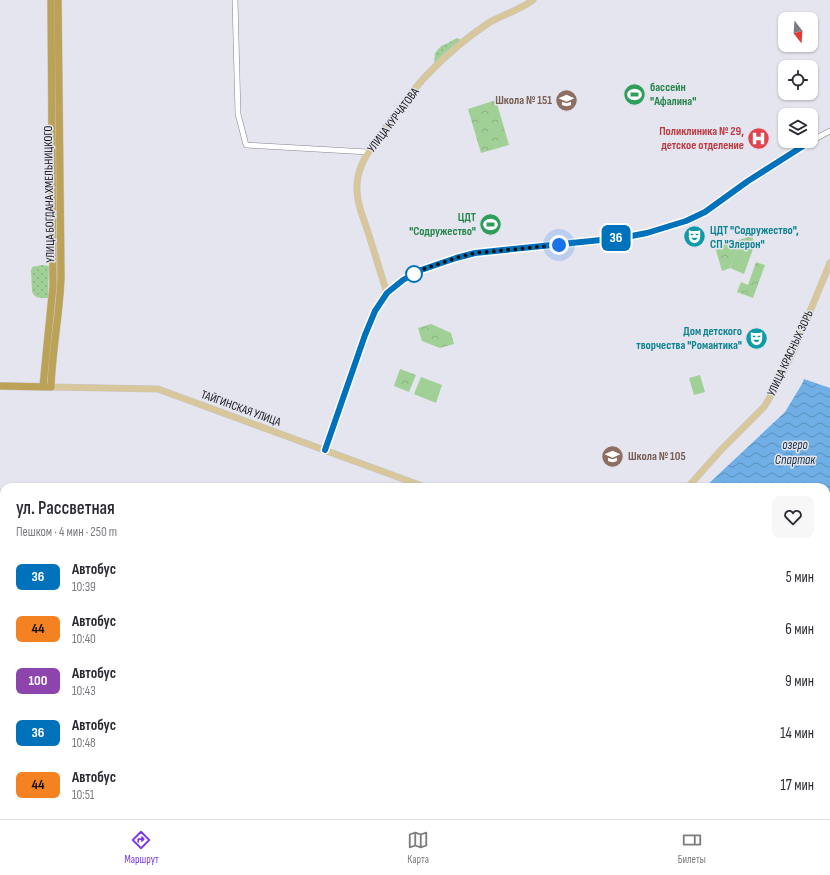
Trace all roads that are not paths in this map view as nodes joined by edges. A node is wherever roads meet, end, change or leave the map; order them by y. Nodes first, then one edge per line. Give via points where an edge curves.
1 (51, 0) edge
2 (58, 0) edge
3 (235, 0) edge
4 (533, 0) edge
5 (830, 131) edge
6 (818, 137) edge
7 (800, 148) edge
8 (368, 152) junction
9 (830, 262) edge
10 (61, 276) junction
11 (53, 277) junction
12 (387, 293) junction
13 (0, 386) edge
14 (43, 386) junction
15 (51, 387) junction
16 (325, 450) junction
17 (414, 483) edge
18 (692, 483) edge

1 - 11 highway, УЛИЦА БОГДАНА ХМЕЛЬНИЦКОГО
2 - 10 highway, УЛИЦА БОГДАНА ХМЕЛЬНИЦКОГО
3 - 8 street via 238,114 246,145
4 - 8 main road, УЛИЦА КУРЧАТОВА via 491,22 443,60 425,77
5 - 6 street
7 - 12 street via 705,212 686,221 626,237 475,253 421,270
8 - 12 main road, УЛИЦА КУРЧАТОВА via 358,178 358,200
9 - 18 main road, УЛИЦА КРАСНЫХ ЗОРЬ via 794,350 764,407
10 - 11 highway
10 - 15 highway, УЛИЦА БОГДАНА ХМЕЛЬНИЦКОГО
11 - 14 highway, УЛИЦА БОГДАНА ХМЕЛЬНИЦКОГО
12 - 16 main road via 375,311 365,335
13 - 14 highway, ТАЙГИНСКАЯ УЛИЦА
14 - 15 highway, ТАЙГИНСКАЯ УЛИЦА
15 - 16 main road, ТАЙГИНСКАЯ УЛИЦА via 158,389
16 - 17 main road, ТАЙГИНСКАЯ УЛИЦА

